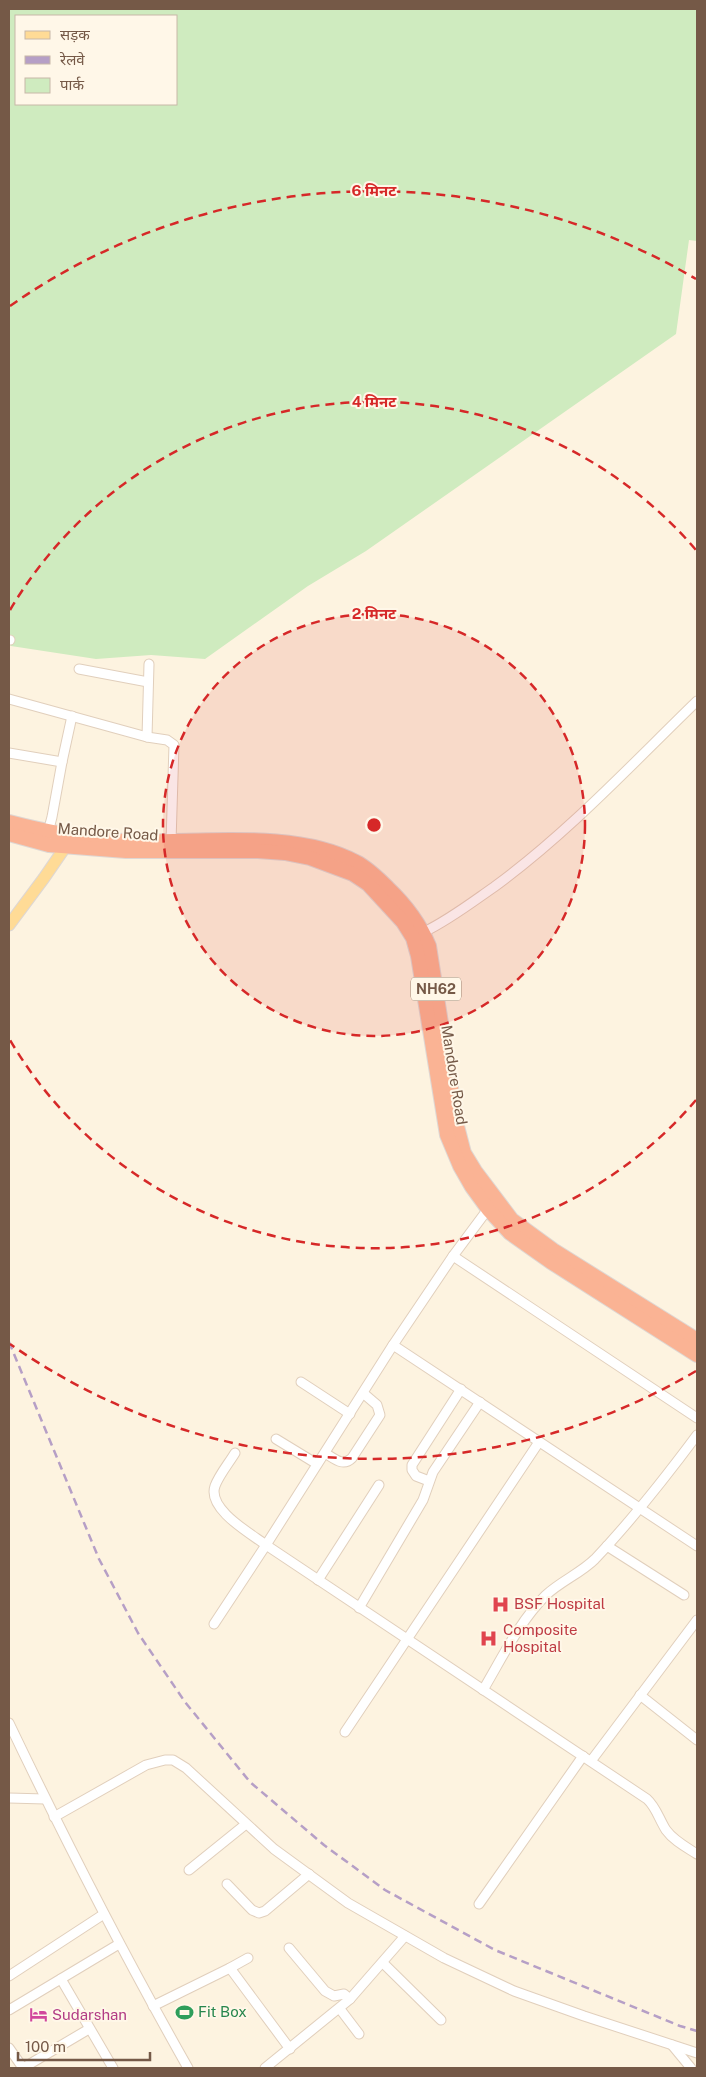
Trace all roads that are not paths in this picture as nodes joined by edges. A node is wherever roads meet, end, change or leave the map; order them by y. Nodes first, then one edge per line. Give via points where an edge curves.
1 (149, 664) dead end
2 (79, 669) dead end
3 (148, 682) junction
4 (9, 699) edge
5 (697, 701) edge
6 (72, 716) junction
7 (147, 737) junction
8 (9, 753) edge
9 (62, 762) junction
10 (9, 822) edge
11 (9, 834) edge
12 (46, 838) junction
13 (68, 841) junction
14 (171, 842) junction
15 (10, 921) edge
16 (424, 932) junction
17 (488, 1209) junction
18 (453, 1256) junction
19 (697, 1340) edge
20 (393, 1345) junction
21 (697, 1355) edge
22 (301, 1382) dead end
23 (461, 1390) junction
24 (362, 1393) junction
25 (480, 1402) junction
26 (350, 1414) junction
27 (697, 1418) edge
28 (697, 1435) edge
29 (276, 1438) dead end
30 (539, 1442) junction
31 (235, 1453) dead end
32 (325, 1453) junction
33 (317, 1464) junction
34 (429, 1481) junction
35 (379, 1485) dead end
36 (641, 1509) junction
37 (266, 1546) junction
38 (607, 1546) junction
39 (697, 1546) edge
40 (318, 1580) junction
41 (684, 1595) dead end
42 (359, 1608) junction
43 (697, 1620) edge
44 (214, 1624) dead end
45 (406, 1640) junction
46 (483, 1690) junction
47 (640, 1696) junction
48 (9, 1723) edge
49 (345, 1732) dead end
50 (697, 1740) edge
51 (587, 1758) junction
52 (9, 1798) edge
53 (45, 1799) junction
54 (54, 1817) junction
55 (246, 1824) junction
56 (697, 1854) edge
57 (189, 1870) dead end
58 (308, 1874) junction
59 (227, 1884) dead end
60 (480, 1904) dead end
61 (104, 1914) junction
62 (405, 1936) junction
63 (119, 1944) junction
64 (289, 1948) dead end
65 (248, 1958) dead end
66 (382, 1963) junction
67 (230, 1968) junction
68 (9, 1976) edge
69 (61, 1979) junction
70 (350, 1999) junction
71 (153, 2006) junction
72 (340, 2009) junction
73 (9, 2010) edge
74 (440, 2020) dead end
75 (90, 2028) junction
76 (359, 2034) dead end
77 (672, 2044) junction
78 (9, 2048) edge
79 (290, 2049) junction
80 (697, 2053) edge
81 (23, 2068) edge
82 (113, 2068) edge
83 (188, 2068) edge
84 (265, 2068) edge
85 (691, 2068) edge

1 - 3 street
2 - 3 street
3 - 7 street
4 - 6 street
5 - 16 street via 603,794 520,868 449,920
6 - 7 street
6 - 9 street
7 - 14 street via 167,740 174,745
8 - 9 street
9 - 12 street
10 - 12 highway, Mandore Road / NH62
11 - 12 highway, Mandore Road / NH62
12 - 13 highway, Mandore Road / NH62
13 - 14 highway, Mandore Road / NH62
13 - 15 main road
13 - 17 highway, Mandore Road / NH62 via 126,851 286,853 334,866 368,884 403,922 413,938 447,1135 460,1166
14 - 16 highway, Mandore Road / NH62 via 287,842 339,855 357,862 375,875 410,911
16 - 19 highway, Mandore Road / NH62 via 429,946 457,1126 464,1153 486,1188 512,1220 553,1250
17 - 18 street
17 - 21 highway, Mandore Road / NH62 via 510,1232 551,1262
18 - 20 street
18 - 27 street
20 - 23 street
20 - 24 street
22 - 26 street
23 - 25 street
23 - 34 street via 412,1465 416,1476
24 - 26 street
24 - 32 street via 377,1406 380,1414 347,1463 343,1464
25 - 30 street
25 - 34 street
26 - 32 street
28 - 36 street
29 - 33 street
30 - 36 street
30 - 45 street
31 - 37 street via 215,1486 216,1504
32 - 33 street
33 - 37 street
34 - 42 street via 423,1500
35 - 40 street
36 - 38 street
36 - 39 street
37 - 40 street
37 - 44 street
38 - 41 street
38 - 46 street via 591,1563 558,1585 533,1609
40 - 42 street
42 - 45 street
43 - 47 street
45 - 46 street
45 - 49 street
46 - 51 street
47 - 50 street
47 - 51 street
48 - 53 street
51 - 56 street via 653,1804 674,1840
51 - 60 street
52 - 53 street
53 - 54 street
54 - 55 street via 146,1765 173,1760 186,1768
54 - 61 street
55 - 57 street
55 - 58 street
58 - 59 street via 259,1913
58 - 62 street via 348,1903
61 - 63 street
61 - 68 street
62 - 66 street
62 - 77 street via 514,1991
63 - 69 street
63 - 71 street
64 - 70 street via 324,1991 334,1996 344,1994
65 - 67 street
66 - 70 street
66 - 74 street
67 - 71 street
67 - 79 street
69 - 73 street
69 - 75 street
70 - 72 street
71 - 83 street
72 - 76 street
72 - 79 street
75 - 81 street
75 - 82 street
77 - 80 street
77 - 85 street
78 - 81 street
79 - 84 street

